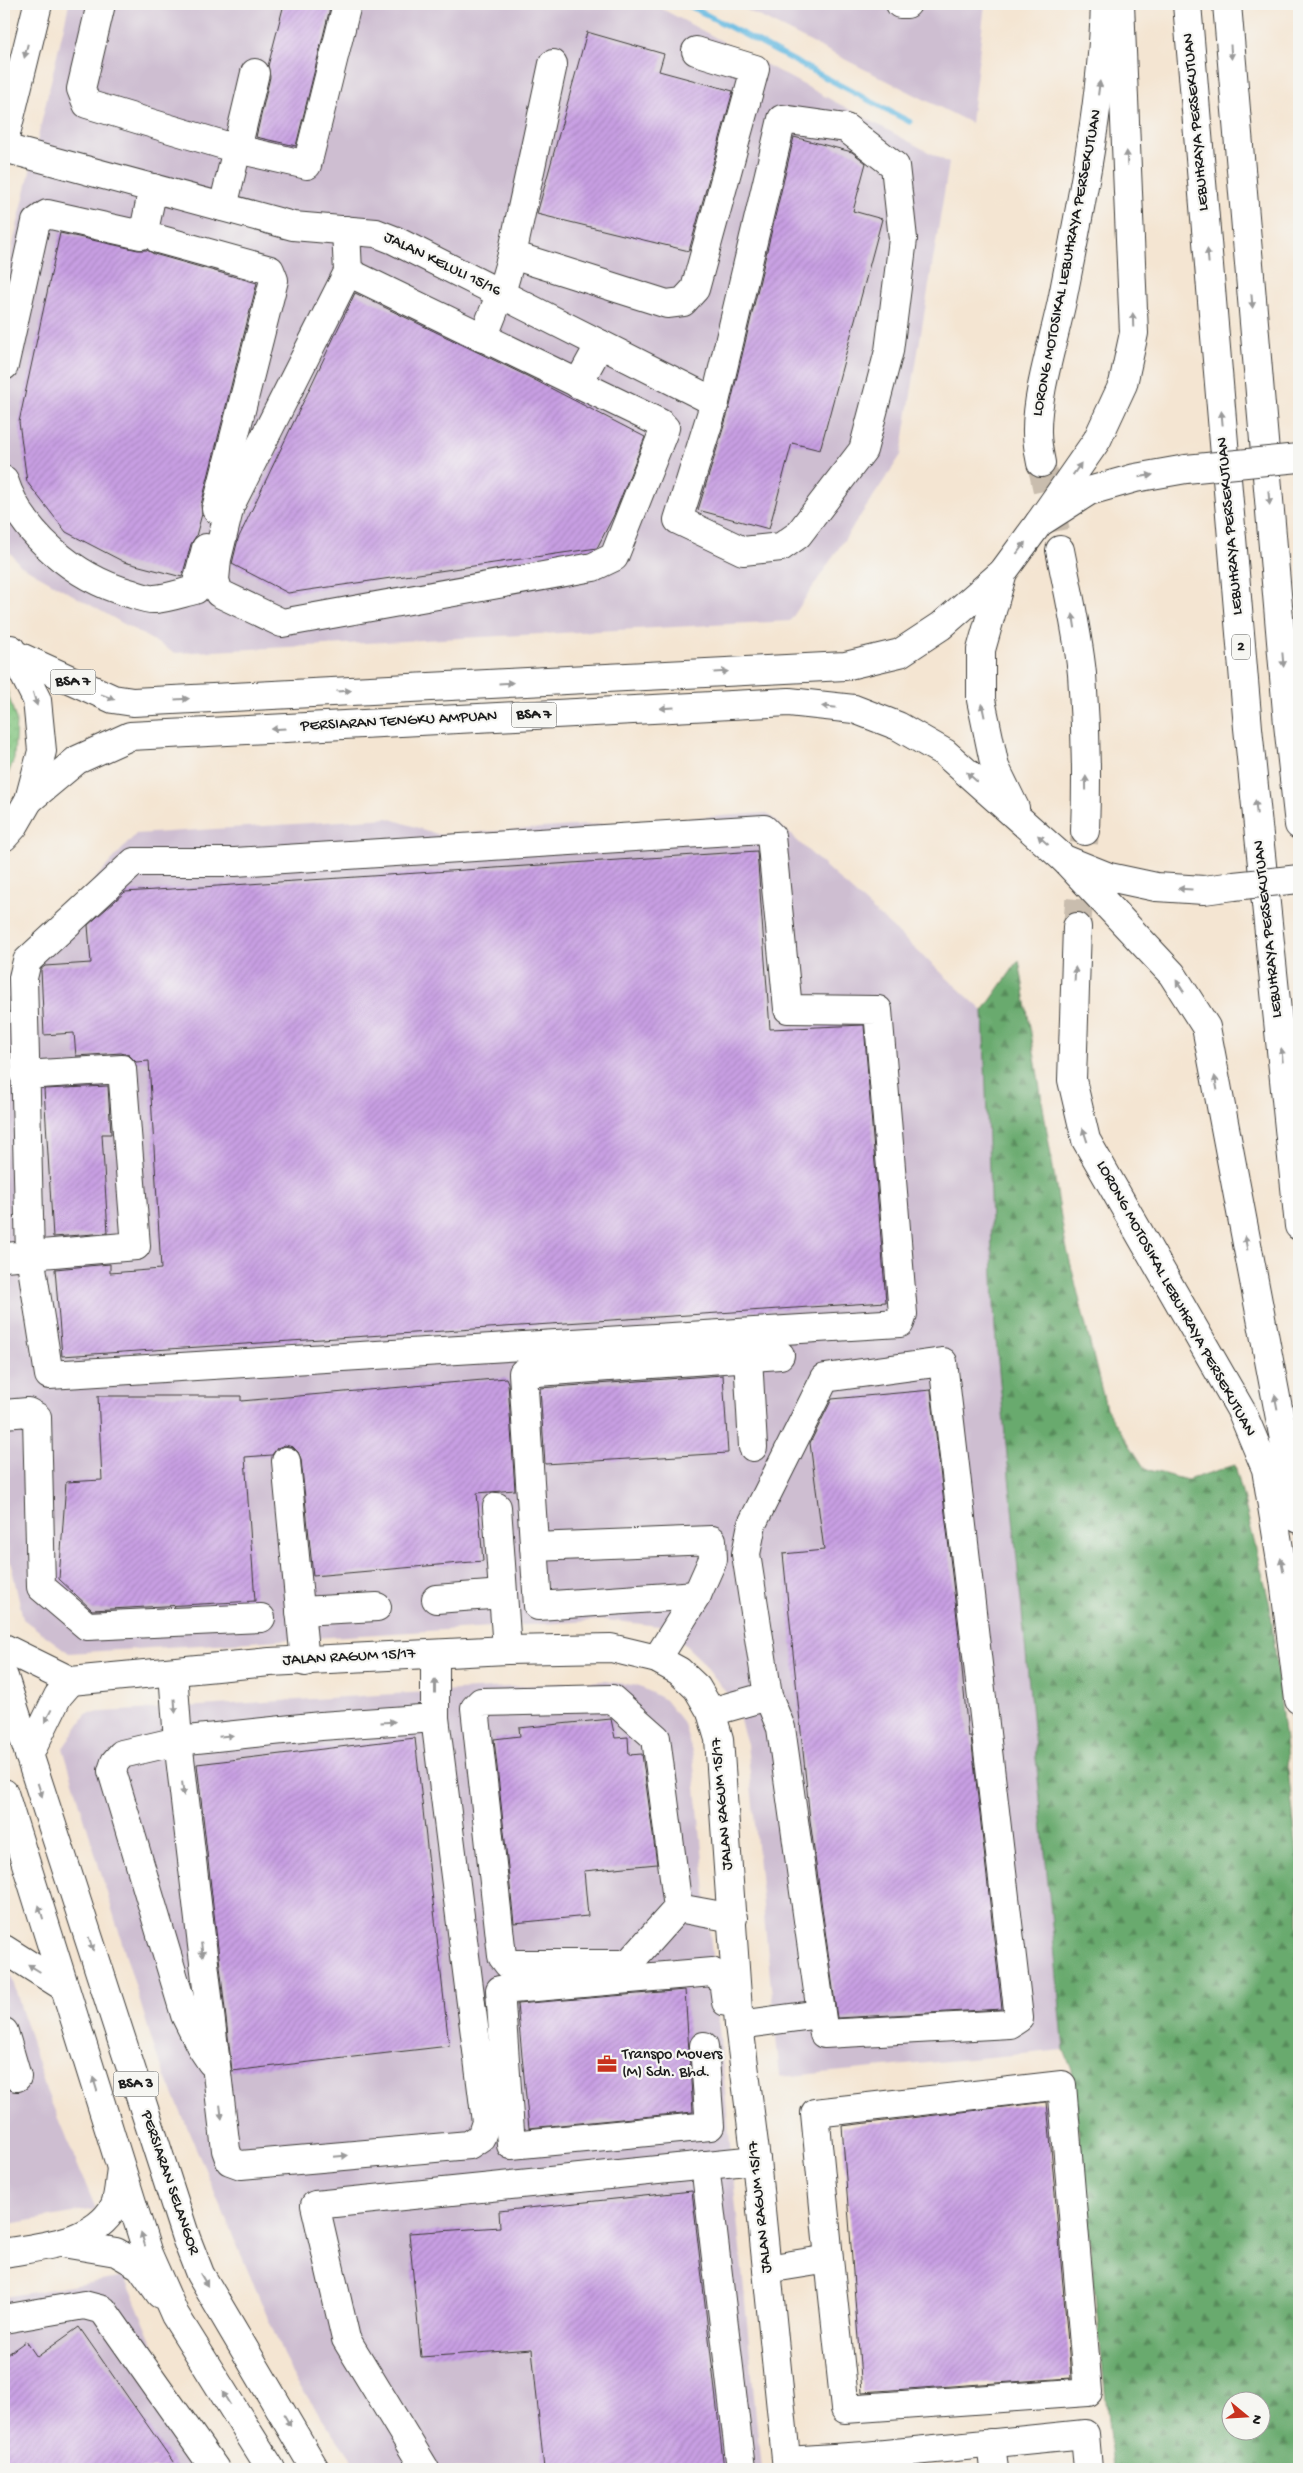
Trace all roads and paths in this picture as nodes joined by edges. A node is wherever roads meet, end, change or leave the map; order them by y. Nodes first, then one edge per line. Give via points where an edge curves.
1 (38, 4) edge
2 (101, 4) edge
3 (347, 4) edge
4 (900, 4) edge
5 (907, 4) edge
6 (1104, 4) edge
7 (1120, 4) edge
8 (1187, 4) edge
9 (1227, 4) edge
10 (696, 51) dead end
11 (553, 64) dead end
12 (255, 73) dead end
13 (1124, 97) junction
14 (4, 142) edge
15 (4, 148) edge
16 (237, 148) junction
17 (1092, 150) junction
18 (153, 188) junction
19 (223, 207) junction
20 (346, 230) junction
21 (158, 240) dead end
22 (512, 254) junction
23 (348, 272) junction
24 (501, 293) junction
25 (483, 338) junction
26 (600, 344) junction
27 (4, 366) edge
28 (578, 384) junction
29 (715, 402) junction
30 (1299, 458) edge
31 (1041, 463) tunnel mouth
32 (4, 480) edge
33 (1039, 523) junction
34 (1060, 550) tunnel mouth
35 (1003, 572) junction
36 (10, 648) edge
37 (29, 800) junction
38 (1022, 821) junction
39 (1299, 825) edge
40 (1085, 831) tunnel mouth
41 (4, 837) edge
42 (1064, 859) junction
43 (1299, 879) edge
44 (1077, 927) tunnel mouth
45 (24, 1075) junction
46 (1299, 1226) edge
47 (17, 1256) edge
48 (780, 1355) dead end
49 (748, 1357) junction
50 (4, 1414) edge
51 (1282, 1437) junction
52 (753, 1447) dead end
53 (286, 1461) dead end
54 (1272, 1505) junction
55 (497, 1507) dead end
56 (1299, 1519) edge
57 (712, 1540) junction
58 (534, 1547) junction
59 (746, 1554) junction
60 (503, 1594) junction
61 (697, 1595) junction
62 (436, 1599) dead end
63 (377, 1607) dead end
64 (300, 1611) junction
65 (261, 1618) dead end
66 (4, 1648) edge
67 (507, 1650) junction
68 (436, 1654) junction
69 (657, 1659) junction
70 (305, 1662) junction
71 (173, 1672) junction
72 (4, 1677) edge
73 (71, 1681) junction
74 (768, 1696) junction
75 (1299, 1700) edge
76 (711, 1712) junction
77 (435, 1718) junction
78 (178, 1741) junction
79 (29, 1755) junction
80 (4, 1793) edge
81 (678, 1908) junction
82 (733, 1918) junction
83 (4, 1949) edge
84 (64, 1987) junction
85 (738, 1996) junction
86 (820, 2014) junction
87 (739, 2024) junction
88 (4, 2032) edge
89 (704, 2046) dead end
90 (216, 2069) junction
91 (17, 2077) dead end
92 (756, 2160) junction
93 (706, 2165) junction
94 (121, 2169) junction
95 (63, 2243) junction
96 (4, 2253) edge
97 (829, 2259) junction
98 (767, 2269) junction
99 (175, 2315) junction
100 (4, 2319) edge
101 (993, 2456) edge
102 (865, 2463) edge
103 (787, 2465) edge
104 (215, 2469) edge
105 (271, 2469) edge
106 (315, 2469) edge
107 (425, 2469) edge
108 (741, 2469) edge
109 (1088, 2469) edge

1 -> 14 main road
2 - 16 main road via 81,90 87,104
3 - 16 main road via 307,165
4 - 5 main road
17 -> 6 main road, LORONG MOTOSIKAL LEBUHRAYA PERSEKUTUAN via 1103,56
7 - 13 main road
46 -> 8 main road, LEBUHRAYA PERSEKUTUAN / 2 via 1248,728
9 -> 39 main road
10 - 22 main road via 755,69 695,289 683,302 667,304
11 - 22 main road
12 - 16 main road
13 - 17 main road
33 -> 13 main road via 1097,440 1123,384 1134,333
15 - 18 main road, JALAN KELULI 15/16
16 - 19 main road
17 - 31 main road, LORONG MOTOSIKAL LEBUHRAYA PERSEKUTUAN via 1042,390 1037,432
18 - 19 main road, JALAN KELULI 15/16
18 - 27 main road via 141,235 48,214 36,222
19 - 20 main road, JALAN KELULI 15/16 via 293,226
20 - 23 main road
20 - 24 main road, JALAN KELULI 15/16 via 376,233 394,240
21 - 32 main road via 270,270 274,280 196,590 153,600 112,588 76,569 42,541 10,500
22 - 24 main road
23 - 25 main road
23 - 28 main road via 230,506 217,559 219,593 282,623 593,567 614,557 665,428
24 - 25 main road
24 - 26 main road, JALAN KELULI 15/16
25 - 28 main road
26 - 28 main road
26 - 29 main road, JALAN KELULI 15/16
29 - 29 main road via 678,520 743,551 781,547 798,534 863,450 889,352 903,239 895,166 846,128 782,119
33 -> 30 main road, bridge via 1089,490 1135,478 1186,469
35 -> 33 main road
40 -> 34 main road via 1082,674
36 -> 35 main road, PERSIARAN TENGKU AMPUAN / BSA 7 via 113,699 133,702 845,666 900,653 941,626
38 -> 35 main road via 995,767 981,700 981,650
36 -> 37 main road via 37,700 42,751
38 -> 37 main road, PERSIARAN TENGKU AMPUAN / BSA 7 via 946,753 898,726 854,709 789,702 130,736 77,760
37 - 41 main road
42 -> 38 main road, PERSIARAN TENGKU AMPUAN
43 -> 42 main road, bridge via 1204,890 1156,888 1108,877
51 -> 42 main road, PERSIARAN TENGKU AMPUAN via 1206,1027 1172,974
54 -> 44 main road, LORONG MOTOSIKAL LEBUHRAYA PERSEKUTUAN via 1266,1469 1242,1412 1086,1140 1072,1080
45 - 47 main road
45 - 47 main road via 122,1069 136,1246
45 - 47 main road via 23,978 27,961 134,862 235,862 764,828 771,836 788,1009 878,1010 903,1314 900,1323 49,1375
48 - 49 main road
49 - 52 main road
49 - 58 main road via 523,1372
50 - 65 main road via 28,1412 36,1417 41,1587 87,1626
51 - 54 main road
51 - 56 main road, PERSIARAN TENGKU AMPUAN
53 - 64 main road
75 -> 54 main road, LORONG MOTOSIKAL LEBUHRAYA PERSEKUTUAN
55 - 60 main road
57 - 58 main road
57 - 59 main road
57 - 61 main road via 713,1559
58 - 61 main road via 538,1606
59 - 74 main road
59 - 86 main road via 752,1524 825,1378 943,1362 1019,2018 1010,2024 824,2034
60 - 62 main road
60 - 67 main road
61 - 69 main road
63 - 64 main road
64 - 70 main road
66 - 73 main road
67 - 68 main road, JALAN RAGUM 15/17
67 - 69 main road, JALAN RAGUM 15/17 via 611,1648
68 - 70 main road, JALAN RAGUM 15/17
77 -> 68 main road
69 - 76 main road, JALAN RAGUM 15/17 via 679,1671 697,1688
70 - 71 main road, JALAN RAGUM 15/17 via 270,1662
71 - 73 main road, JALAN RAGUM 15/17
71 -> 78 main road
72 - 79 main road, PERSIARAN SELANGOR / BSA 3
73 -> 79 main road via 58,1696
74 - 76 main road
74 - 86 main road via 781,1728
76 - 82 main road, JALAN RAGUM 15/17 via 719,1739
78 -> 77 main road
90 -> 77 main road via 226,2150 230,2161 241,2165 469,2145 481,2137 486,2122
78 -> 90 main road
78 - 90 main road via 122,1754 112,1771 186,2015
79 -> 106 main road, PERSIARAN SELANGOR / BSA 3 via 200,2274
84 -> 80 main road, BSA 3
81 - 81 main road via 628,1964 508,1964 502,1956 475,1708 481,1702 612,1699 656,1738
81 - 82 main road
82 - 85 main road, JALAN RAGUM 15/17
84 -> 83 main road
94 -> 84 main road, BSA 3
85 - 87 main road, JALAN RAGUM 15/17
85 - 89 main road via 726,2002 723,1980 712,1972 500,1990 511,2145 710,2126
86 - 87 main road
87 - 92 main road, JALAN RAGUM 15/17
88 - 91 main road
92 - 93 main road
92 - 98 main road, JALAN RAGUM 15/17
93 - 107 main road via 315,2205 346,2338
93 - 108 main road
94 - 95 main road via 114,2206 97,2226
99 -> 94 main road, BSA 3 via 148,2254
95 - 96 main road
95 - 99 main road via 116,2252 140,2266
97 - 97 main road via 815,2114 1062,2084 1088,2392 845,2410
97 - 98 main road
98 - 103 main road, JALAN RAGUM 15/17
105 -> 99 main road, BSA 3
100 - 104 main road via 84,2305 104,2310
101 - 102 main road
101 - 109 main road via 1085,2434
102 - 103 main road

